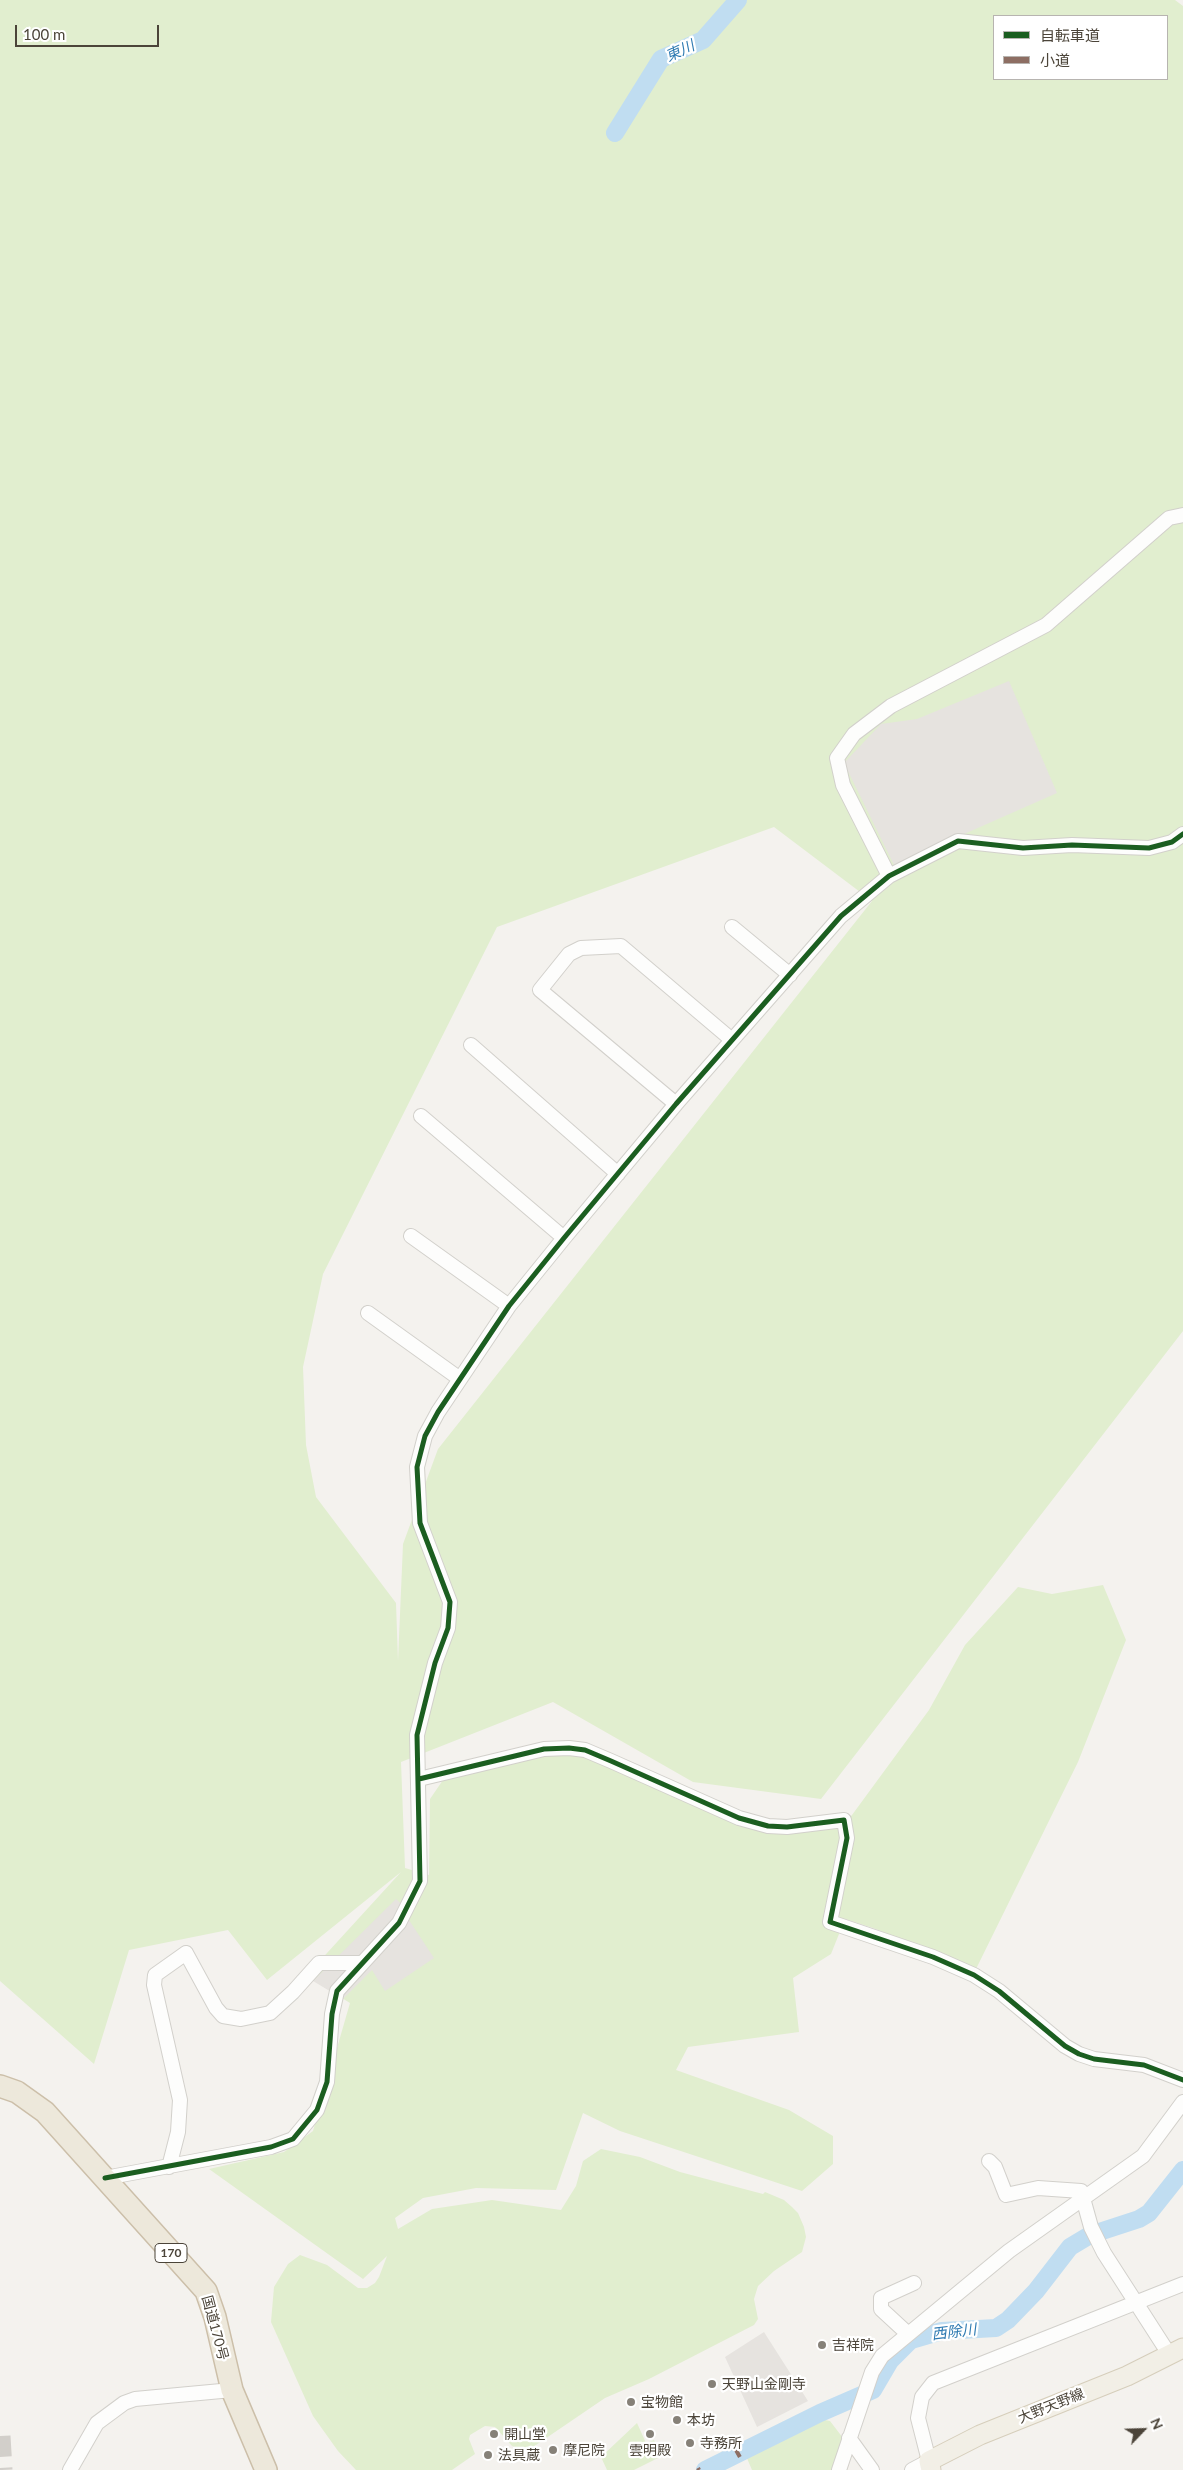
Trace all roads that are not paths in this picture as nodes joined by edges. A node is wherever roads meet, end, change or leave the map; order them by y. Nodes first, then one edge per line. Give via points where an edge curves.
1 (1183, 515) edge
2 (1183, 834) edge
3 (889, 876) junction
4 (732, 927) dead end
5 (790, 975) junction
6 (732, 1040) junction
7 (471, 1045) dead end
8 (676, 1104) junction
9 (421, 1116) dead end
10 (618, 1174) junction
11 (412, 1236) dead end
12 (564, 1238) junction
13 (509, 1306) junction
14 (368, 1312) dead end
15 (460, 1379) junction
16 (418, 1779) junction
17 (361, 1963) junction
18 (1183, 2080) edge
19 (0, 2086) edge
20 (1183, 2102) edge
21 (989, 2161) dead end
22 (169, 2167) junction
23 (105, 2178) junction
24 (1082, 2200) junction
25 (914, 2283) dead end
26 (1183, 2284) edge
27 (1138, 2304) junction
28 (907, 2333) junction
29 (1176, 2351) edge
30 (232, 2390) junction
31 (848, 2438) junction
32 (924, 2467) edge
33 (70, 2470) edge
34 (266, 2470) edge
35 (839, 2470) edge
36 (872, 2470) edge

1 - 3 street via 1169,518 1046,625 891,706 854,734 836,758 843,785
2 - 3 street via 1172,842 1149,848 1072,845 1022,848 958,840
3 - 5 street via 841,916
4 - 5 street
5 - 6 street
6 - 8 street
6 - 8 street via 621,946 581,948 569,954 540,990
7 - 10 street
8 - 10 street
9 - 12 street
10 - 12 street
11 - 13 street
12 - 13 street
13 - 15 street
14 - 15 street
15 - 16 street via 425,1436 417,1467 420,1523 450,1602 448,1628 435,1663 417,1735
16 - 17 street via 420,1881 399,1923
16 - 18 street via 544,1749 569,1748 612,1760 739,1818 768,1826 787,1828 844,1820 847,1838 830,1922 933,1957 974,1975 1079,2054 1144,2065
17 - 22 street via 337,1991 327,2082 317,2110 293,2139 271,2147
17 - 22 street via 319,1963 270,2013 241,2019 223,2016 186,1953 155,1975 154,1985 180,2100 178,2132
19 - 23 highway, 国道170号 / 170 via 17,2092 45,2112
20 - 24 street via 1142,2156
21 - 24 street via 995,2167 1006,2195 1055,2188 1081,2190
22 - 23 street
23 - 30 highway, 国道170号 / 170 via 206,2291
24 - 27 street via 1094,2232
24 - 28 street via 1009,2250
25 - 28 street via 881,2298 881,2309
26 - 27 street
27 - 29 street
27 - 32 street via 933,2383 922,2397 918,2418
28 - 31 street via 882,2356 872,2372
29 - 32 main road, 大野天野線 via 1127,2376 980,2435
30 - 33 street via 135,2399 124,2404 97,2423
30 - 34 highway, 国道170号 / 170
31 - 35 street
31 - 36 street

